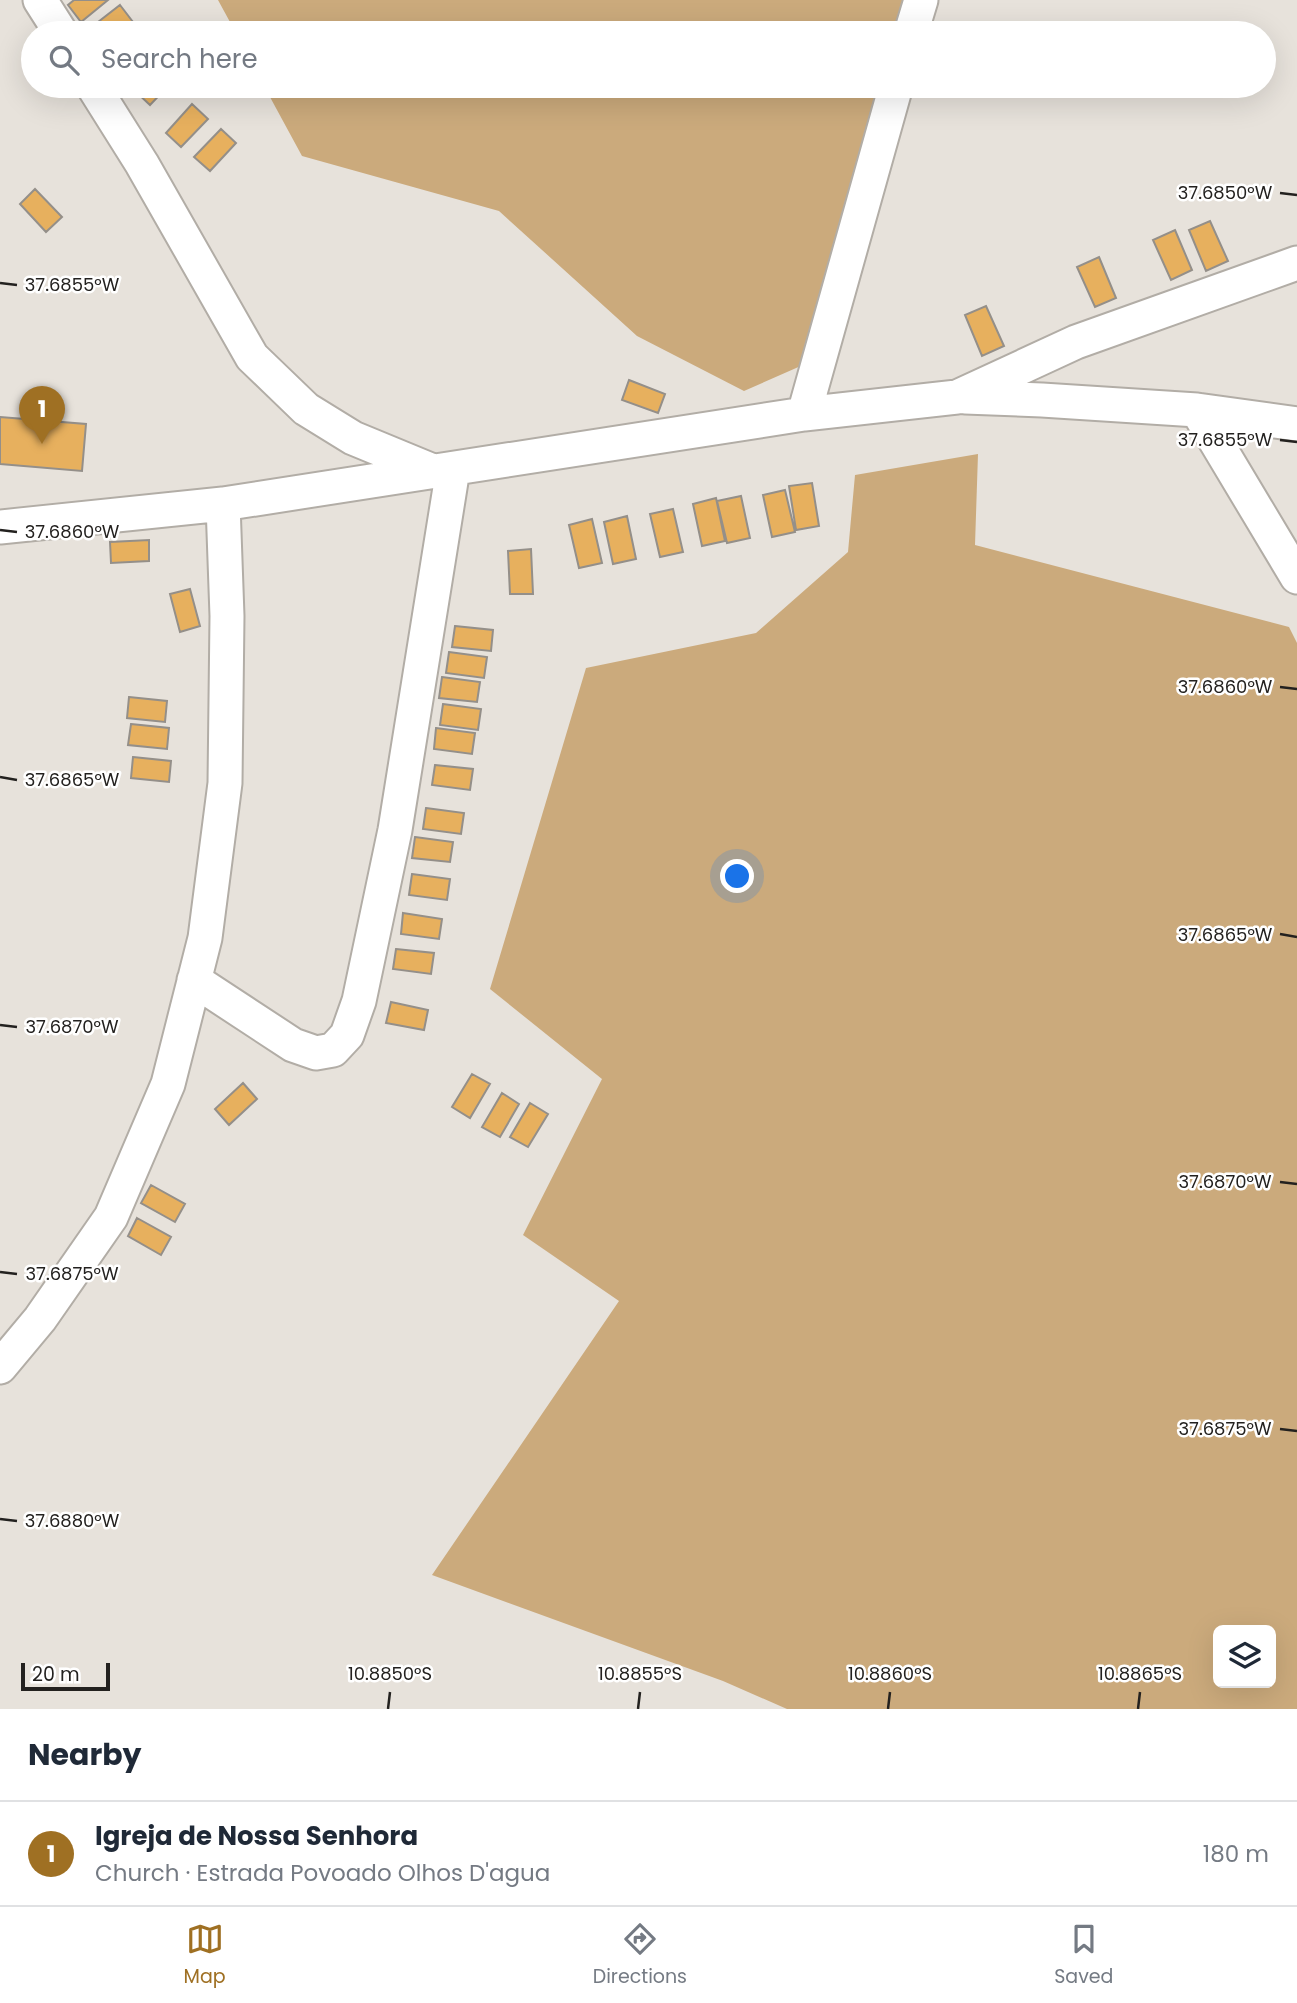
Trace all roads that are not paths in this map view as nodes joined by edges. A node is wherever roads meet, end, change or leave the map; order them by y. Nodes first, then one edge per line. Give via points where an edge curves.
1 (40, 0) edge
2 (921, 0) edge
3 (53, 21) edge
4 (915, 21) edge
5 (101, 98) edge
6 (893, 98) edge
7 (1297, 263) edge
8 (957, 397) junction
9 (1197, 410) junction
10 (804, 414) junction
11 (1297, 424) edge
12 (443, 470) junction
13 (223, 504) junction
14 (0, 527) edge
15 (1297, 577) edge
16 (194, 980) junction
17 (0, 1367) edge

1 - 3 street
2 - 4 street
5 - 12 street via 252,358 306,409 353,438
6 - 10 street
7 - 8 street via 1076,342
8 - 9 street
8 - 10 street
9 - 11 street
9 - 15 street
10 - 12 street
12 - 13 street
12 - 16 street via 395,830 359,1001 347,1035 333,1050 316,1053 293,1045
13 - 14 street
13 - 16 street via 225,783 205,939
16 - 17 street via 168,1084 111,1217 40,1319

